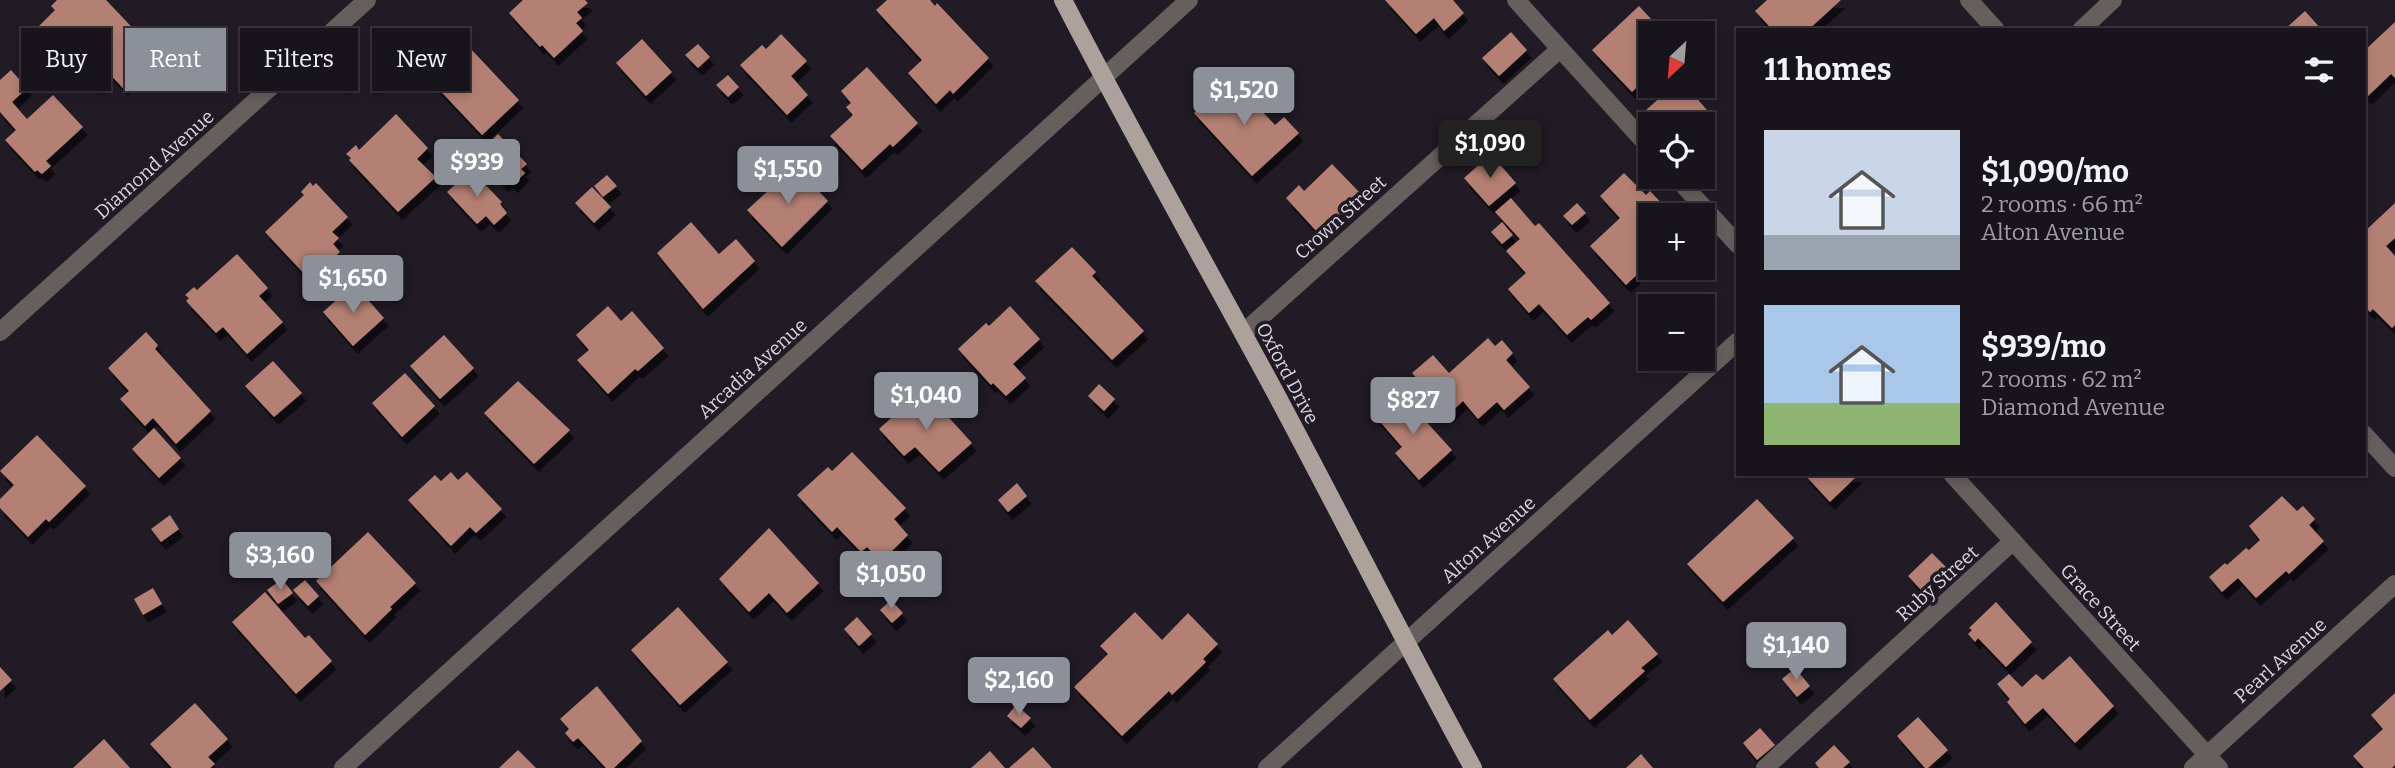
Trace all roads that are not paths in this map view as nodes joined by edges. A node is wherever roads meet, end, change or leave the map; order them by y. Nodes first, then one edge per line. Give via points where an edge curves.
1 (367, 0) edge
2 (1063, 0) edge
3 (1189, 0) edge
4 (1516, 0) edge
5 (1969, 0) edge
6 (2113, 0) edge
7 (1994, 28) edge
8 (2083, 28) edge
9 (1560, 49) junction
10 (1103, 78) junction
11 (1638, 135) edge
12 (1687, 189) edge
13 (1736, 243) edge
14 (0, 332) edge
15 (1243, 333) junction
16 (1736, 343) edge
17 (2366, 436) edge
18 (2395, 468) edge
19 (1954, 476) edge
20 (2013, 541) junction
21 (2395, 584) edge
22 (1405, 643) junction
23 (2213, 761) edge
24 (343, 768) edge
25 (1267, 768) edge
26 (1473, 768) edge
27 (1765, 768) edge
28 (2193, 768) edge

1 - 14 street, Diamond Avenue
2 - 10 main road, Oxford Drive
3 - 10 street, Arcadia Avenue
4 - 9 street
5 - 7 street
6 - 8 street
9 - 11 street
9 - 15 street, Crown Street
10 - 15 main road, Oxford Drive
10 - 24 street, Arcadia Avenue
12 - 13 street
15 - 22 main road, Oxford Drive
16 - 22 street, Alton Avenue
17 - 18 street
19 - 20 street, Grace Street
20 - 23 street, Grace Street
20 - 27 street, Ruby Street
21 - 23 street, Pearl Avenue
22 - 25 street, Alton Avenue
22 - 26 main road, Oxford Drive
23 - 28 street, Pearl Avenue

